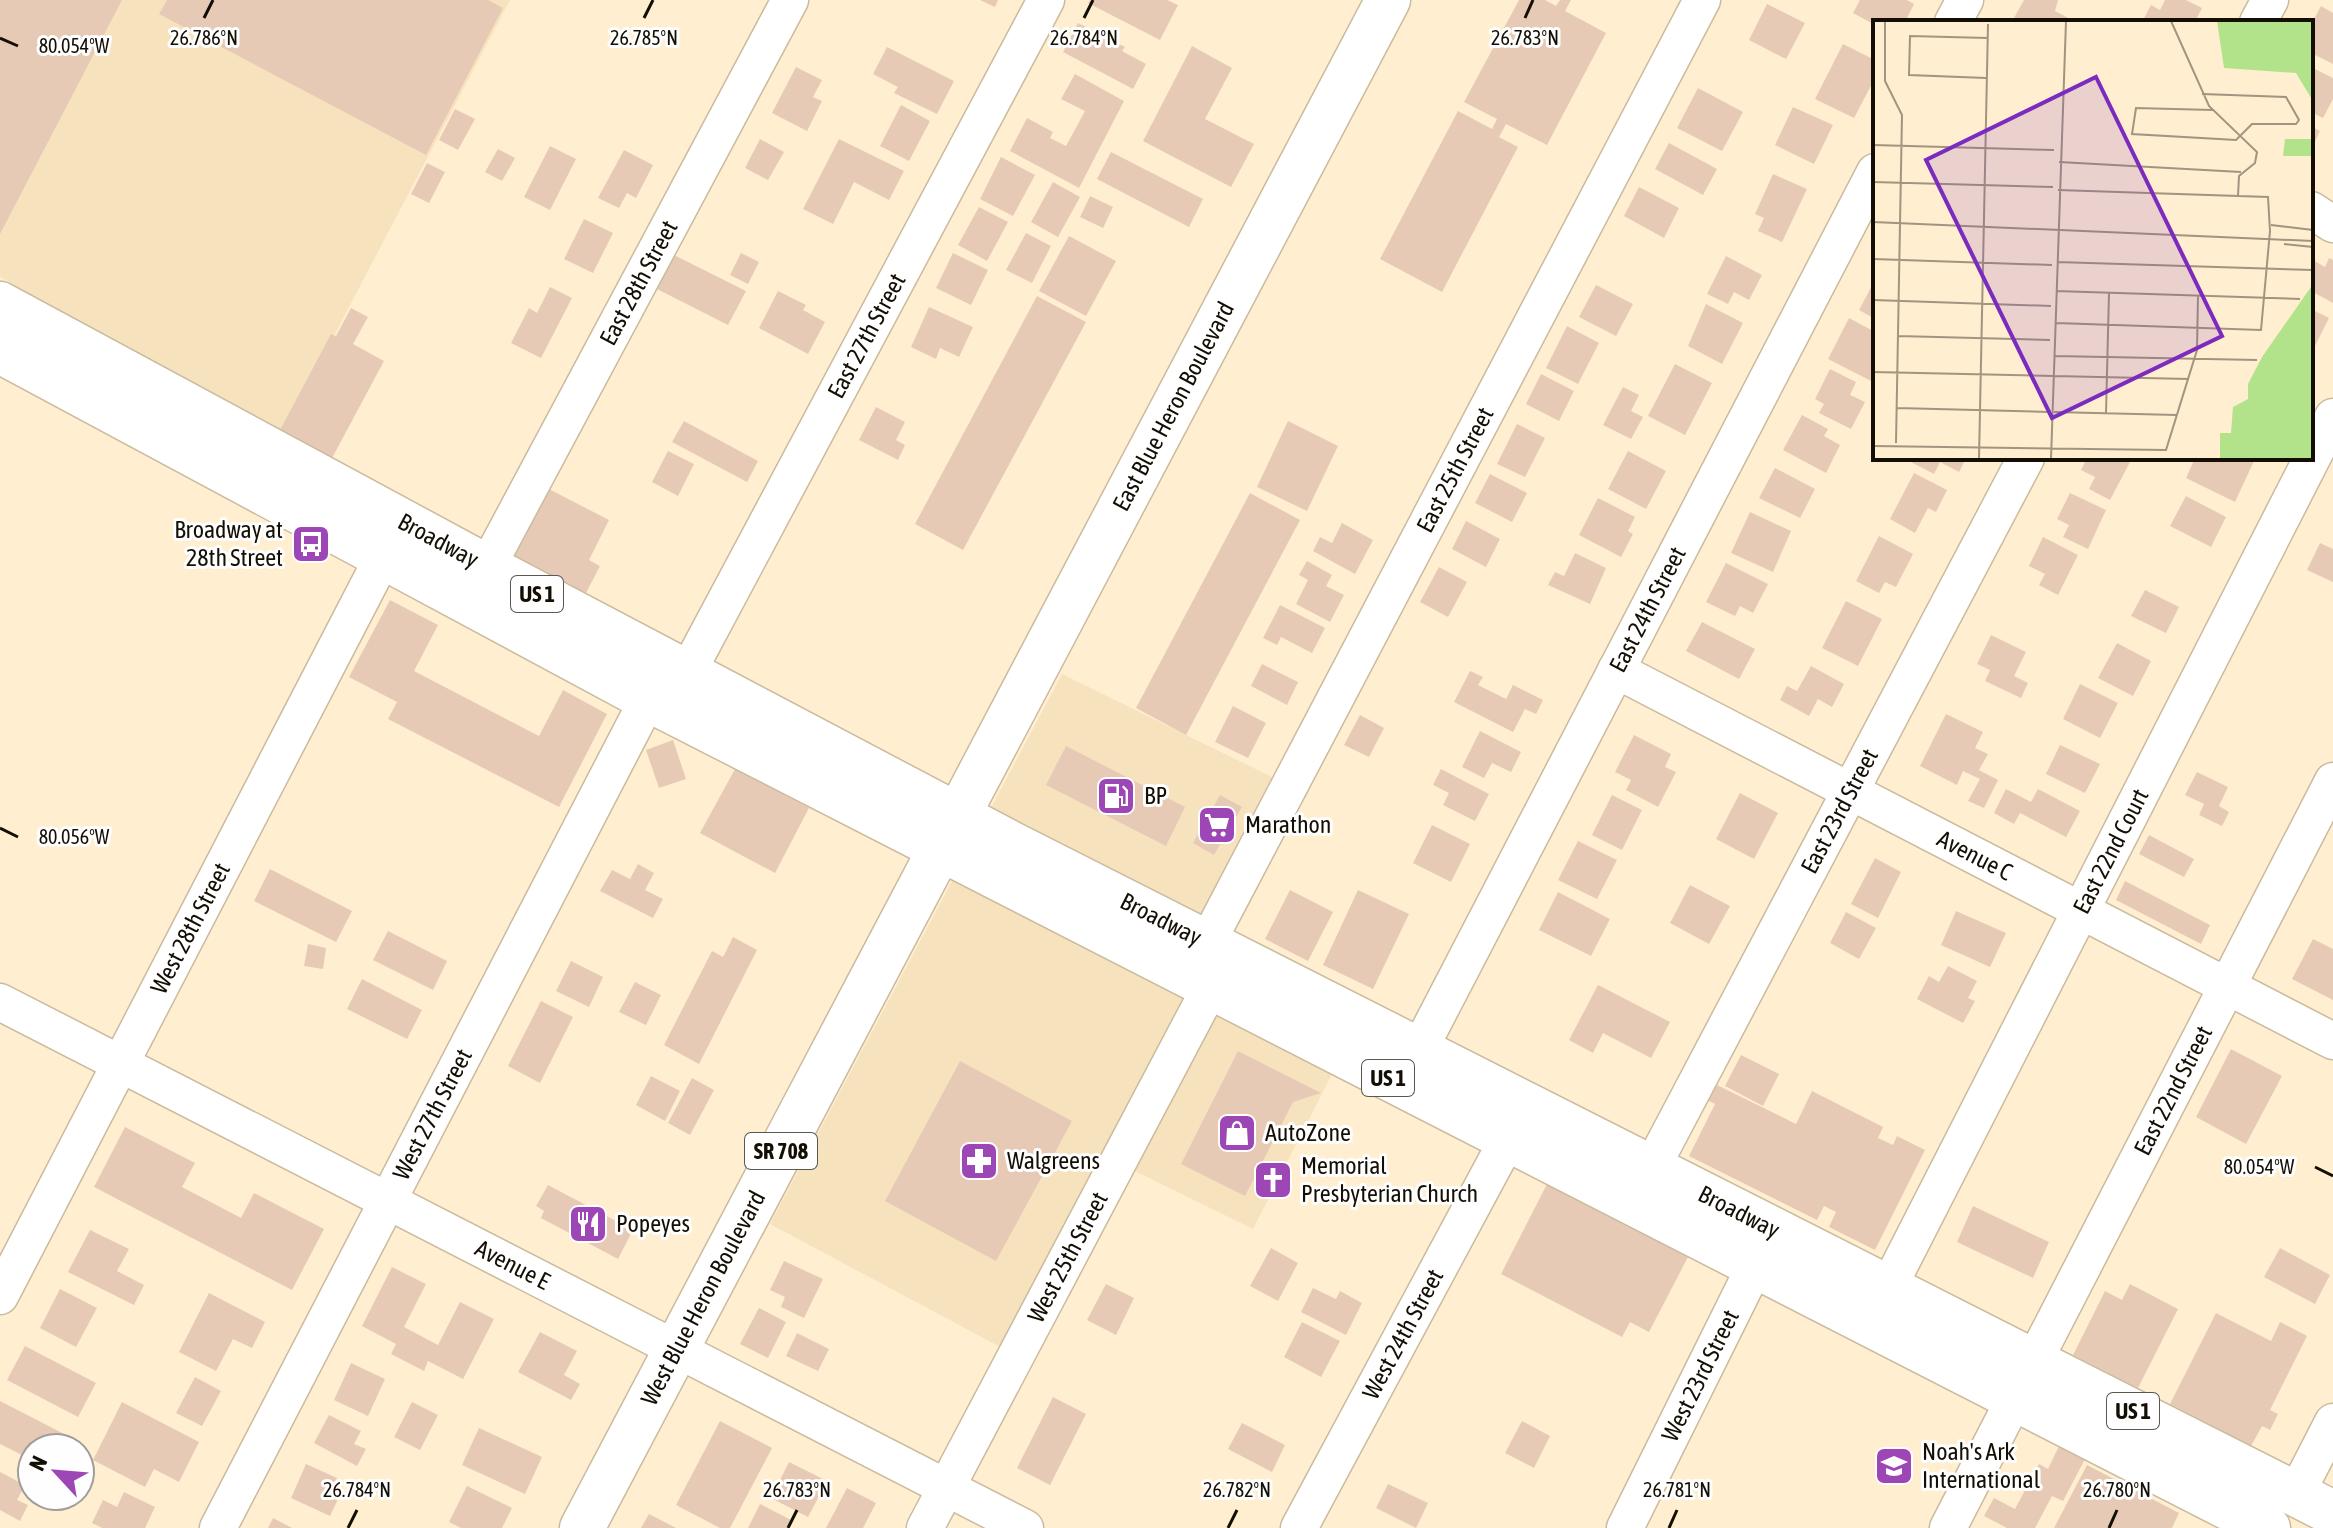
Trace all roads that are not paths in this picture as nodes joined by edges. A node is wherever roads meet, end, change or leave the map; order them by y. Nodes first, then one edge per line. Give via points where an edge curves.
1 (790, 0) edge
2 (1046, 0) edge
3 (1388, 0) edge
4 (1702, 0) edge
5 (1965, 0) edge
6 (2270, 0) edge
7 (1954, 20) edge
8 (2259, 20) edge
9 (1873, 176) edge
10 (2313, 211) edge
11 (2333, 224) edge
12 (0, 304) edge
13 (0, 351) edge
14 (2333, 417) edge
15 (2313, 456) edge
16 (2025, 460) edge
17 (2311, 460) edge
18 (265, 495) junction
19 (382, 559) junction
20 (487, 567) junction
21 (1616, 670) junction
22 (687, 673) junction
23 (648, 699) junction
24 (2333, 781) edge
25 (1849, 793) junction
26 (949, 831) junction
27 (2077, 912) junction
28 (1208, 941) junction
29 (2227, 987) junction
30 (1210, 988) junction
31 (0, 1002) edge
32 (2333, 1041) edge
33 (1420, 1048) junction
34 (123, 1065) junction
35 (1508, 1139) junction
36 (1653, 1165) junction
37 (390, 1201) junction
38 (1755, 1266) junction
39 (1889, 1286) junction
40 (0, 1296) edge
41 (677, 1348) junction
42 (2034, 1361) junction
43 (2013, 1399) junction
44 (2333, 1422) edge
45 (946, 1489) junction
46 (2314, 1504) edge
47 (218, 1528) edge
48 (582, 1528) edge
49 (925, 1528) edge
50 (1025, 1528) edge
51 (1299, 1528) edge
52 (1625, 1528) edge
53 (1948, 1528) edge
54 (2268, 1528) edge

1 - 20 street, East 28th Street
2 - 22 street, East 27th Street
3 - 26 main road, East Blue Heron Boulevard
4 - 28 street, East 25th Street
5 - 7 street
6 - 8 street
9 - 21 street, East 24th Street
10 - 11 street
12 - 20 main road, Broadway / US 1
13 - 18 main road, Broadway / US 1
14 - 15 street, East 22nd Court
16 - 25 street, East 23rd Street
17 - 27 street, East 22nd Court
18 - 19 main road, Broadway / US 1
18 - 20 main road via 301,495 448,575 464,576
19 - 23 main road, Broadway / US 1
19 - 34 street, West 28th Street
20 - 22 main road, Broadway / US 1
21 - 25 street, Avenue C
21 - 33 street, East 24th Street
22 - 26 main road, Broadway / US 1
23 - 26 main road, Broadway / US 1
23 - 37 street, West 27th Street
24 - 29 street, East 22nd Street
25 - 27 street, Avenue C
25 - 36 street, East 23rd Street
26 - 28 main road, Broadway / US 1
26 - 30 main road, Broadway / US 1
26 - 41 main road, West Blue Heron Boulevard / SR 708
27 - 29 street, Avenue C
27 - 39 street, East 22nd Court
28 - 33 main road, Broadway / US 1
29 - 32 street, Avenue C
29 - 42 street, East 22nd Street
30 - 35 main road, Broadway / US 1
30 - 45 street, West 25th Street
31 - 34 street, Avenue E
33 - 36 main road, Broadway / US 1
34 - 37 street, Avenue E
34 - 40 street, West 28th Street
35 - 38 main road, Broadway / US 1
35 - 51 street, West 24th Street
36 - 39 main road, Broadway / US 1
37 - 41 street, Avenue E
37 - 47 street, West 27th Street
38 - 43 main road, Broadway / US 1
38 - 52 street, West 23rd Street
39 - 42 main road, Broadway / US 1
41 - 45 street, Avenue E
41 - 48 main road, West Blue Heron Boulevard / SR 708
42 - 43 street, East 22nd Street
42 - 46 main road, Broadway / US 1
43 - 53 street, East 22nd Street
43 - 54 main road, Broadway / US 1
44 - 46 street
45 - 49 street, West 25th Street
45 - 50 street, Avenue E

